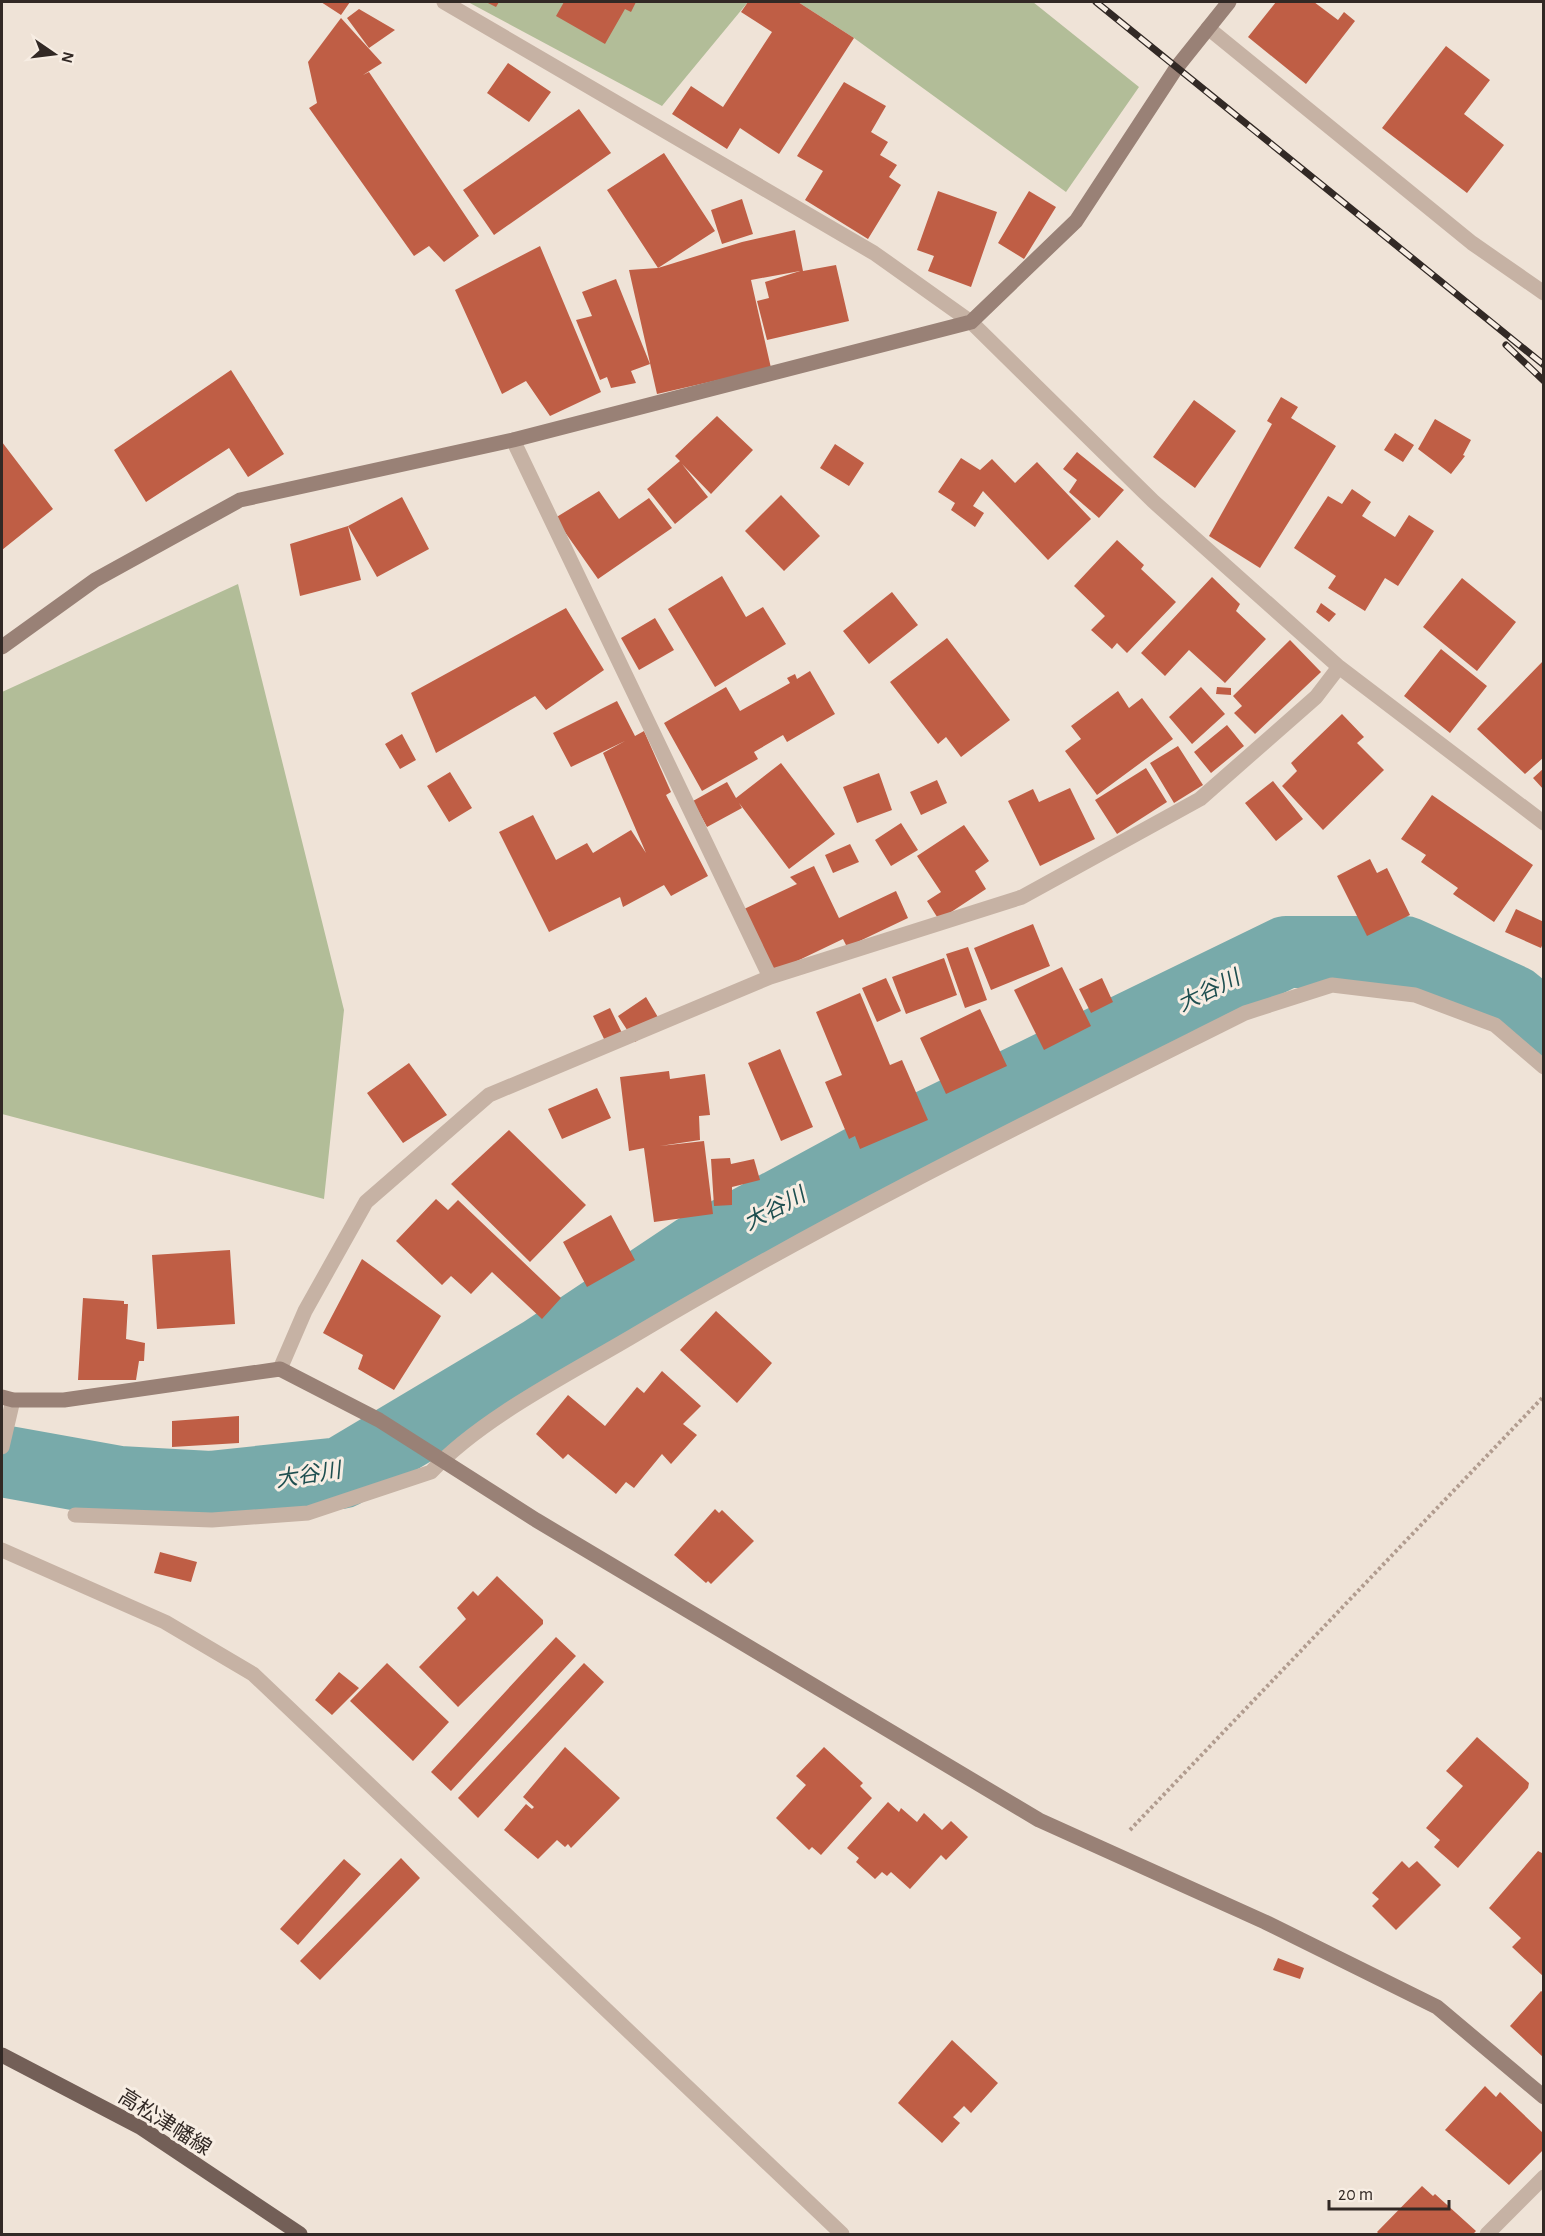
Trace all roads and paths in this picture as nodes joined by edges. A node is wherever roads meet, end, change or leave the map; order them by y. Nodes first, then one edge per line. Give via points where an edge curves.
1 (444, 2) edge
2 (1229, 2) edge
3 (1208, 28) junction
4 (1544, 293) edge
5 (971, 321) junction
6 (513, 440) junction
7 (2, 647) edge
8 (1339, 667) junction
9 (1544, 823) edge
10 (770, 977) junction
11 (1544, 1067) edge
12 (280, 1369) junction
13 (1544, 1396) edge
14 (7, 1398) edge
15 (3, 1441) edge
16 (438, 1458) junction
17 (75, 1515) dead end
18 (2, 1550) edge
19 (1108, 1852) junction
20 (2, 2055) edge
21 (1544, 2097) edge
22 (1544, 2177) edge
23 (300, 2235) edge
24 (842, 2235) edge
25 (1487, 2235) edge

1 - 5 street via 874,253
2 - 3 street
3 - 4 street via 1472,243
3 - 5 street via 1177,67 1076,221
5 - 6 street
5 - 8 street via 1153,501
6 - 7 street via 240,500 95,580
6 - 10 street
8 - 9 street
8 - 10 street via 1316,697 1200,799 1115,848 1022,897
10 - 12 street via 489,1095 366,1202 304,1311
11 - 16 street via 1495,1025 1415,995 1332,985 1245,1013 752,1265 516,1405
12 - 14 street via 64,1400
12 - 16 street via 379,1420
13 - 19 path
14 - 15 street
16 - 17 street via 430,1472 308,1513 212,1520
16 - 19 street via 1039,1821
18 - 24 street via 165,1622 253,1674
19 - 21 street via 1265,1922 1437,2007
20 - 23 main road, 高松津幡線 via 140,2127
22 - 25 street

